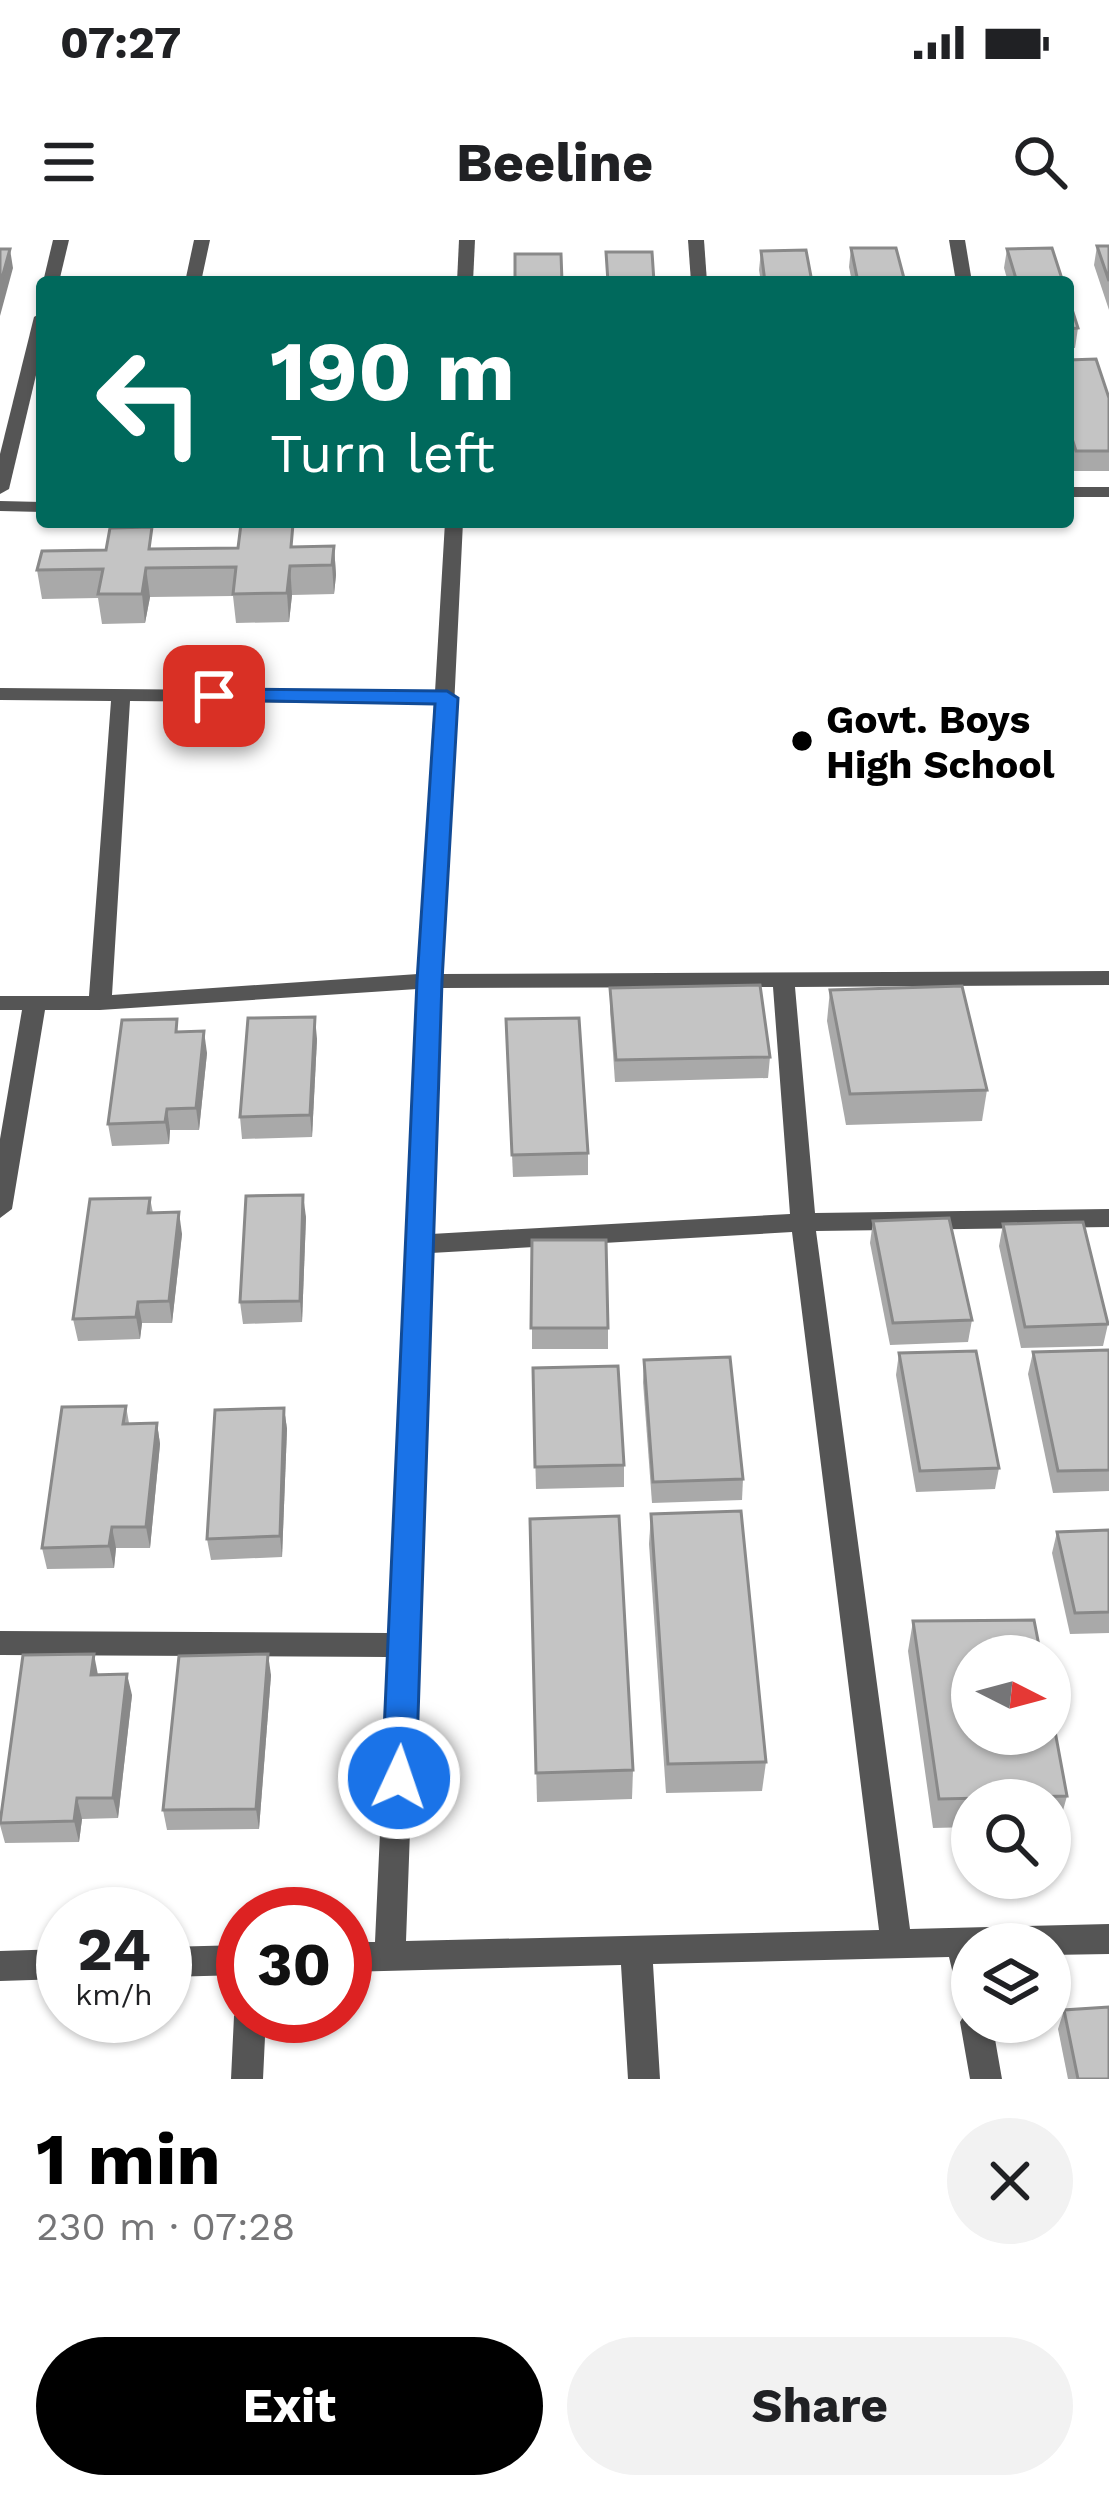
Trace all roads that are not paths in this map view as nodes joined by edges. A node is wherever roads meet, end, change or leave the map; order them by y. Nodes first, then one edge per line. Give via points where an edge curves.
1 (61, 240) edge
2 (202, 240) edge
3 (467, 240) edge
4 (696, 240) edge
5 (957, 240) edge
6 (52, 276) edge
7 (194, 276) edge
8 (465, 276) edge
9 (699, 276) edge
10 (963, 276) edge
11 (36, 342) edge
12 (0, 489) edge
13 (1109, 491) edge
14 (1074, 492) edge
15 (0, 506) edge
16 (36, 506) edge
17 (454, 528) edge
18 (0, 694) edge
19 (121, 695) junction
20 (447, 698) junction
21 (783, 978) junction
22 (1109, 978) edge
23 (429, 981) junction
24 (35, 1003) junction
25 (100, 1003) junction
26 (0, 1004) edge
27 (0, 1209) edge
28 (1109, 1218) edge
29 (803, 1222) junction
30 (422, 1244) junction
31 (0, 1643) edge
32 (405, 1645) junction
33 (1109, 1940) edge
34 (1071, 1941) edge
35 (951, 1942) edge
36 (896, 1943) junction
37 (636, 1950) junction
38 (390, 1956) junction
39 (372, 1957) edge
40 (36, 1965) edge
41 (0, 1966) edge
42 (249, 2043) edge
43 (980, 2043) edge
44 (247, 2079) edge
45 (644, 2079) edge
46 (986, 2079) edge

1 - 6 street
2 - 7 street
3 - 8 street
4 - 9 street
5 - 10 street
11 - 12 street
13 - 14 street
15 - 16 street
17 - 20 street
18 - 19 street
19 - 20 street
19 - 25 street
20 - 23 street
21 - 22 street
21 - 23 street
21 - 29 street
23 - 25 street
23 - 30 street
24 - 25 street
24 - 26 street
24 - 27 street
28 - 29 street
29 - 30 street
29 - 36 street
30 - 32 street
31 - 32 street
32 - 38 street
33 - 34 street
35 - 36 street
36 - 37 street
37 - 38 street
37 - 45 street
38 - 39 street
40 - 41 street
42 - 44 street
43 - 46 street

